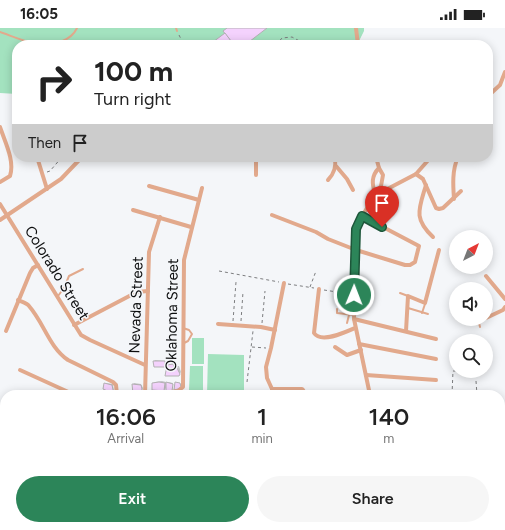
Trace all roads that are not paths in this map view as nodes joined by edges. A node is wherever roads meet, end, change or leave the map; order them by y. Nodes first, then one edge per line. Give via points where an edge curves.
1 (77, 28) edge
2 (356, 28) edge
3 (0, 32) edge
4 (26, 40) edge
5 (64, 40) edge
6 (357, 40) edge
7 (505, 72) edge
8 (493, 91) edge
9 (0, 127) edge
10 (0, 143) edge
11 (6, 144) junction
12 (39, 162) edge
13 (77, 162) edge
14 (256, 162) edge
15 (336, 162) edge
16 (377, 162) edge
17 (427, 162) edge
18 (455, 162) edge
19 (336, 166) junction
20 (379, 168) junction
21 (416, 174) junction
22 (256, 175) dead end
23 (328, 180) dead end
24 (0, 182) edge
25 (427, 185) junction
26 (149, 186) dead end
27 (202, 188) dead end
28 (47, 189) junction
29 (353, 190) dead end
30 (461, 191) dead end
31 (374, 195) junction
32 (454, 199) junction
33 (199, 200) junction
34 (0, 204) edge
35 (133, 210) dead end
36 (7, 215) junction
37 (272, 215) dead end
38 (362, 216) junction
39 (160, 217) junction
40 (0, 220) edge
41 (192, 227) junction
42 (433, 237) dead end
43 (356, 250) junction
44 (439, 250) dead end
45 (38, 266) junction
46 (83, 269) dead end
47 (486, 276) dead end
48 (284, 283) road end
49 (319, 289) dead end
50 (148, 291) junction
51 (400, 292) dead end
52 (408, 296) junction
53 (57, 297) junction
54 (505, 299) edge
55 (18, 300) junction
56 (354, 301) junction
57 (425, 303) junction
58 (407, 308) junction
59 (337, 309) dead end
60 (504, 310) edge
61 (422, 312) junction
62 (428, 314) dead end
63 (349, 315) junction
64 (493, 315) edge
65 (354, 316) junction
66 (347, 322) dead end
67 (218, 324) dead end
68 (74, 325) junction
69 (183, 328) junction
70 (355, 328) junction
71 (275, 330) junction
72 (6, 331) dead end
73 (406, 331) junction
74 (436, 339) dead end
75 (183, 343) junction
76 (360, 344) junction
77 (335, 347) dead end
78 (361, 350) junction
79 (436, 359) dead end
80 (145, 365) junction
81 (20, 370) dead end
82 (366, 374) junction
83 (436, 380) dead end
84 (272, 389) joint
85 (64, 390) edge
86 (116, 390) edge
87 (145, 390) edge
88 (179, 390) edge
89 (304, 390) edge
90 (369, 390) edge

1 - 5 lane
2 - 6 street
3 - 4 lane
7 - 8 street via 500,84
9 - 11 street
10 - 11 street
11 - 24 street via 12,167 10,176
12 - 28 street
13 - 28 street
14 - 22 street
15 - 19 street
16 - 20 street
17 - 21 street
18 - 32 street
19 - 23 street
19 - 29 street
20 - 31 street via 374,173 372,183
20 - 31 street via 383,175 381,186
21 - 25 street
21 - 31 street
25 - 32 street via 436,208 443,208
25 - 42 street via 418,210 421,224
26 - 33 street
27 - 33 street, Oklahoma Street
28 - 36 street
30 - 32 street
31 - 38 street
33 - 41 street, Oklahoma Street
34 - 36 street, Colorado Street
35 - 39 street
36 - 40 street
36 - 45 street, Colorado Street
37 - 43 street
38 - 43 street via 356,229
38 - 43 street via 419,246 415,262 405,266
39 - 41 street
39 - 50 street, Nevada Street via 149,252
41 - 69 street, Oklahoma Street via 184,260
43 - 56 street
44 - 57 street
45 - 53 street, Colorado Street
45 - 55 street via 30,273
46 - 53 lane via 69,276
47 - 54 street
48 - 71 street
49 - 70 street via 314,333 316,336 335,336
50 - 68 street via 137,292
50 - 80 street, Nevada Street
51 - 52 lane
52 - 57 street
52 - 58 street
53 - 68 street, Colorado Street
55 - 72 street
55 - 86 street via 28,305 62,356 113,382
56 - 65 street
56 - 65 lane via 343,301 340,306 342,310
57 - 61 lane
58 - 61 lane
58 - 73 street
59 - 63 lane via 337,313
60 - 64 street
61 - 62 lane
63 - 65 lane
63 - 66 lane
65 - 70 street
65 - 73 street
67 - 71 street
68 - 80 street, Colorado Street via 81,335
69 - 75 street, Oklahoma Street
69 - 75 lane via 192,334 188,341
70 - 76 street
71 - 84 street via 266,367
73 - 74 street
75 - 88 street, Oklahoma Street via 183,387
76 - 78 street
76 - 79 street
77 - 78 street via 347,355
78 - 82 street
80 - 87 street, Nevada Street
81 - 85 street
82 - 83 street
82 - 90 street
84 - 89 street

